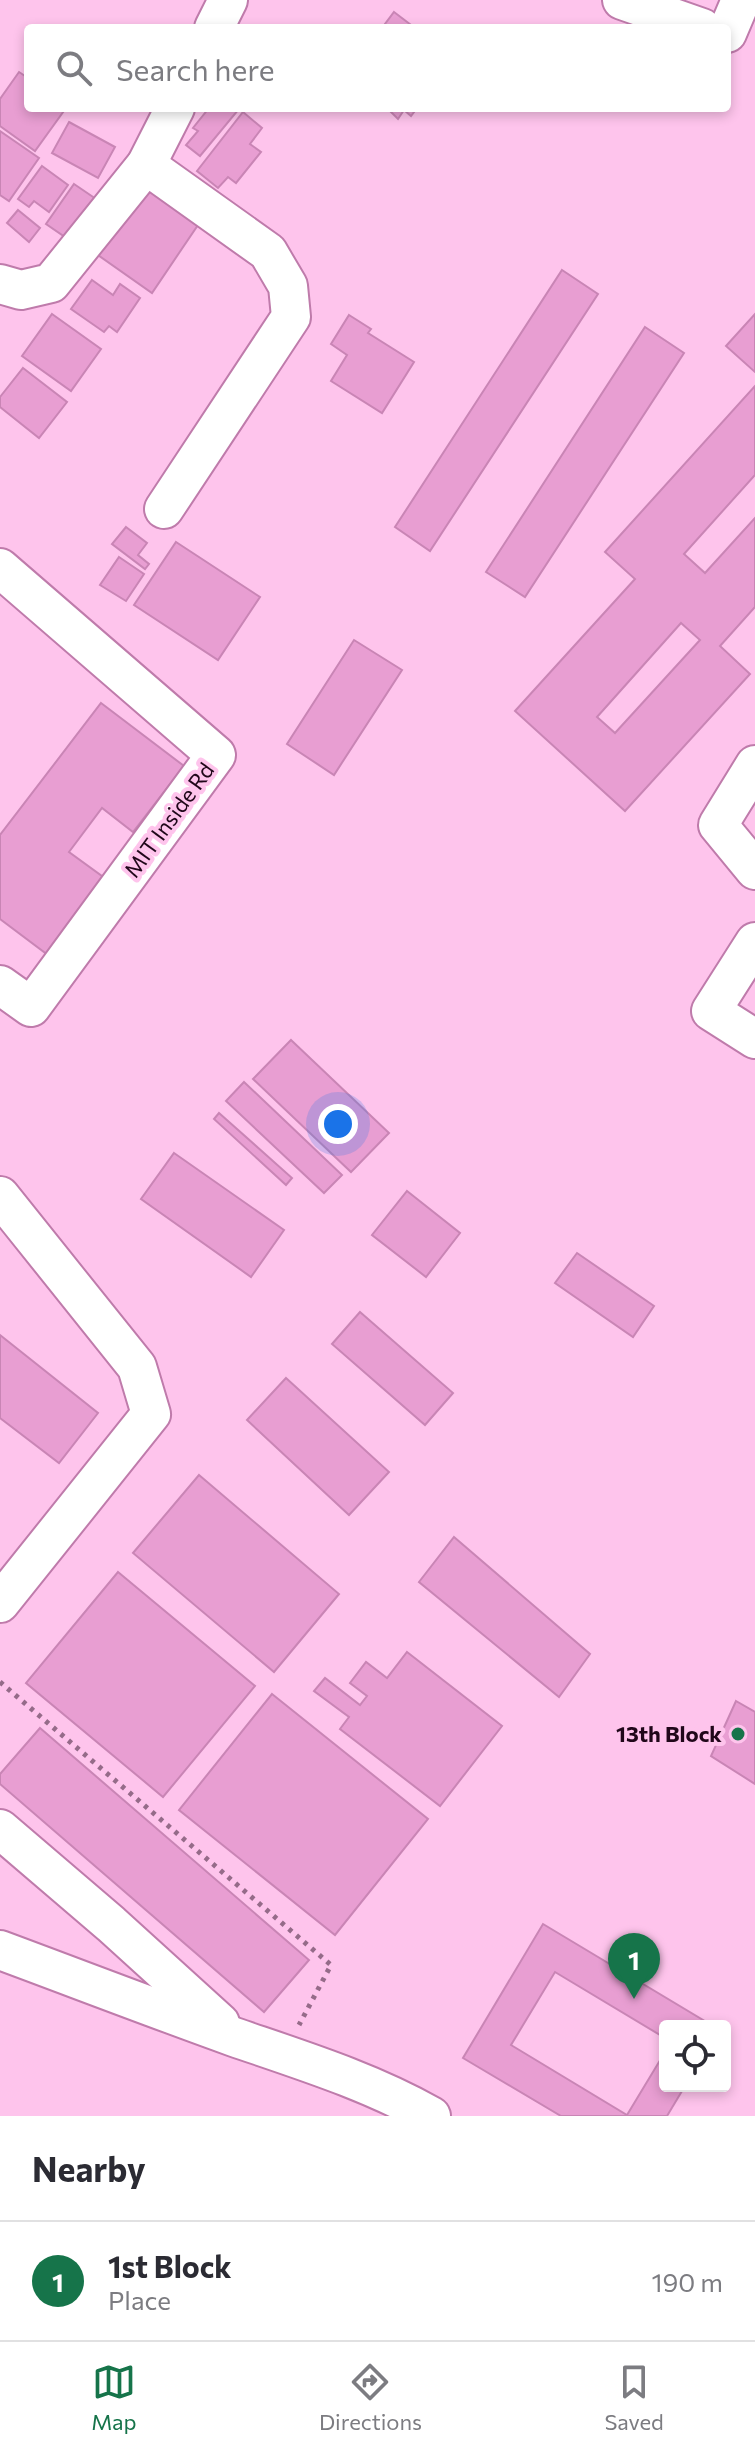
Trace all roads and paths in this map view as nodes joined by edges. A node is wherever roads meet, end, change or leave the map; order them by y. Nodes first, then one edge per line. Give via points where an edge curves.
1 (228, 0) edge
2 (622, 0) edge
3 (741, 0) edge
4 (216, 24) edge
5 (691, 24) edge
6 (731, 25) edge
7 (731, 37) edge
8 (755, 47) edge
9 (173, 112) edge
10 (146, 165) junction
11 (0, 284) edge
12 (164, 509) dead end
13 (0, 568) edge
14 (755, 765) edge
15 (755, 870) edge
16 (755, 942) edge
17 (0, 985) edge
18 (755, 1039) edge
19 (0, 1196) edge
20 (0, 1603) edge
21 (0, 1682) edge
22 (0, 1829) edge
23 (0, 1950) edge
24 (235, 2037) junction
25 (284, 2053) junction
26 (431, 2116) edge

1 - 4 street
2 - 5 street
3 - 6 street
7 - 8 street
9 - 10 street
10 - 11 street via 51,283 21,290
10 - 12 street via 268,252 288,286 291,317
13 - 17 street, MIT Inside Rd via 216,755 31,1007
14 - 15 street via 718,825
16 - 18 street via 711,1011
19 - 20 street via 137,1367 151,1414
21 - 25 path via 331,1965
22 - 24 street
23 - 24 street
24 - 25 street
25 - 26 street via 396,2096

